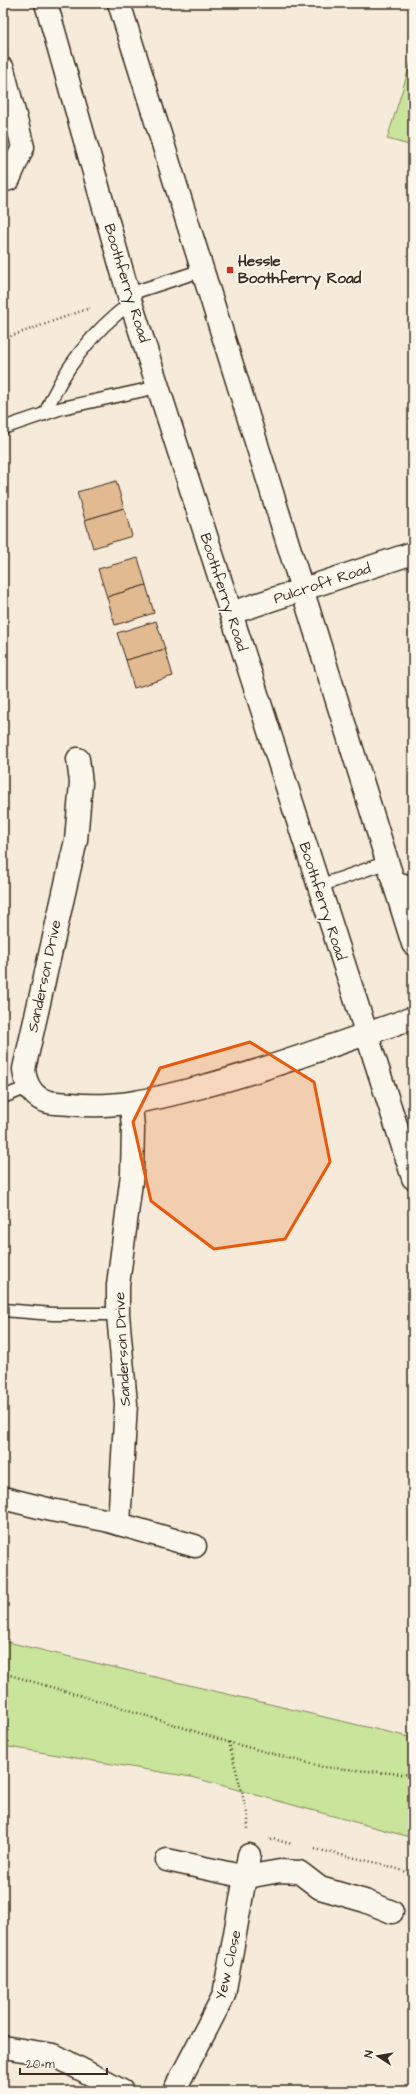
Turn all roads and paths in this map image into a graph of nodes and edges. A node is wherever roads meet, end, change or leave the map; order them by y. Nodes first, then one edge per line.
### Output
1 (46, 3) edge
2 (119, 3) edge
3 (3, 70) edge
4 (3, 181) edge
5 (203, 270) junction
6 (130, 299) junction
7 (3, 338) edge
8 (158, 387) junction
9 (45, 414) junction
10 (3, 428) edge
11 (413, 554) edge
12 (302, 589) junction
13 (231, 613) junction
14 (78, 759) dead end
15 (388, 862) junction
16 (404, 885) edge
17 (319, 886) junction
18 (413, 944) edge
19 (413, 1018) edge
20 (366, 1034) junction
21 (28, 1087) junction
22 (3, 1097) edge
23 (131, 1104) junction
24 (413, 1178) edge
25 (3, 1310) edge
26 (118, 1314) junction
27 (3, 1498) edge
28 (119, 1524) junction
29 (195, 1546) dead end
30 (3, 1673) edge
31 (228, 1742) junction
32 (413, 1775) edge
33 (248, 1817) dead end
34 (295, 1844) dead end
35 (310, 1848) dead end
36 (249, 1855) joint
37 (167, 1860) dead end
38 (413, 1874) edge
39 (246, 1877) junction
40 (392, 1912) dead end
41 (3, 2047) edge
42 (122, 2091) edge
43 (174, 2091) edge

1 - 6 street, Boothferry Road
2 - 5 street
3 - 4 street
5 - 6 lane
5 - 12 street
6 - 7 path
6 - 8 street, Boothferry Road
6 - 9 lane
8 - 9 lane
8 - 13 street, Boothferry Road
9 - 10 lane
11 - 12 street, Pulcroft Road
12 - 13 street, Pulcroft Road
12 - 15 street
13 - 17 street, Boothferry Road
14 - 21 street, Sanderson Drive
15 - 16 street
15 - 17 lane
16 - 18 street
17 - 20 street, Boothferry Road
19 - 20 street
20 - 23 street
20 - 24 street, Boothferry Road
21 - 22 lane
21 - 23 street
23 - 26 street, Sanderson Drive
25 - 26 lane
26 - 28 street, Sanderson Drive
27 - 28 street
28 - 29 street
30 - 31 path
31 - 32 path
31 - 33 path
34 - 36 path
35 - 38 path
36 - 39 street, Yew Close
37 - 39 street
39 - 40 street
39 - 43 street, Yew Close
41 - 42 street

